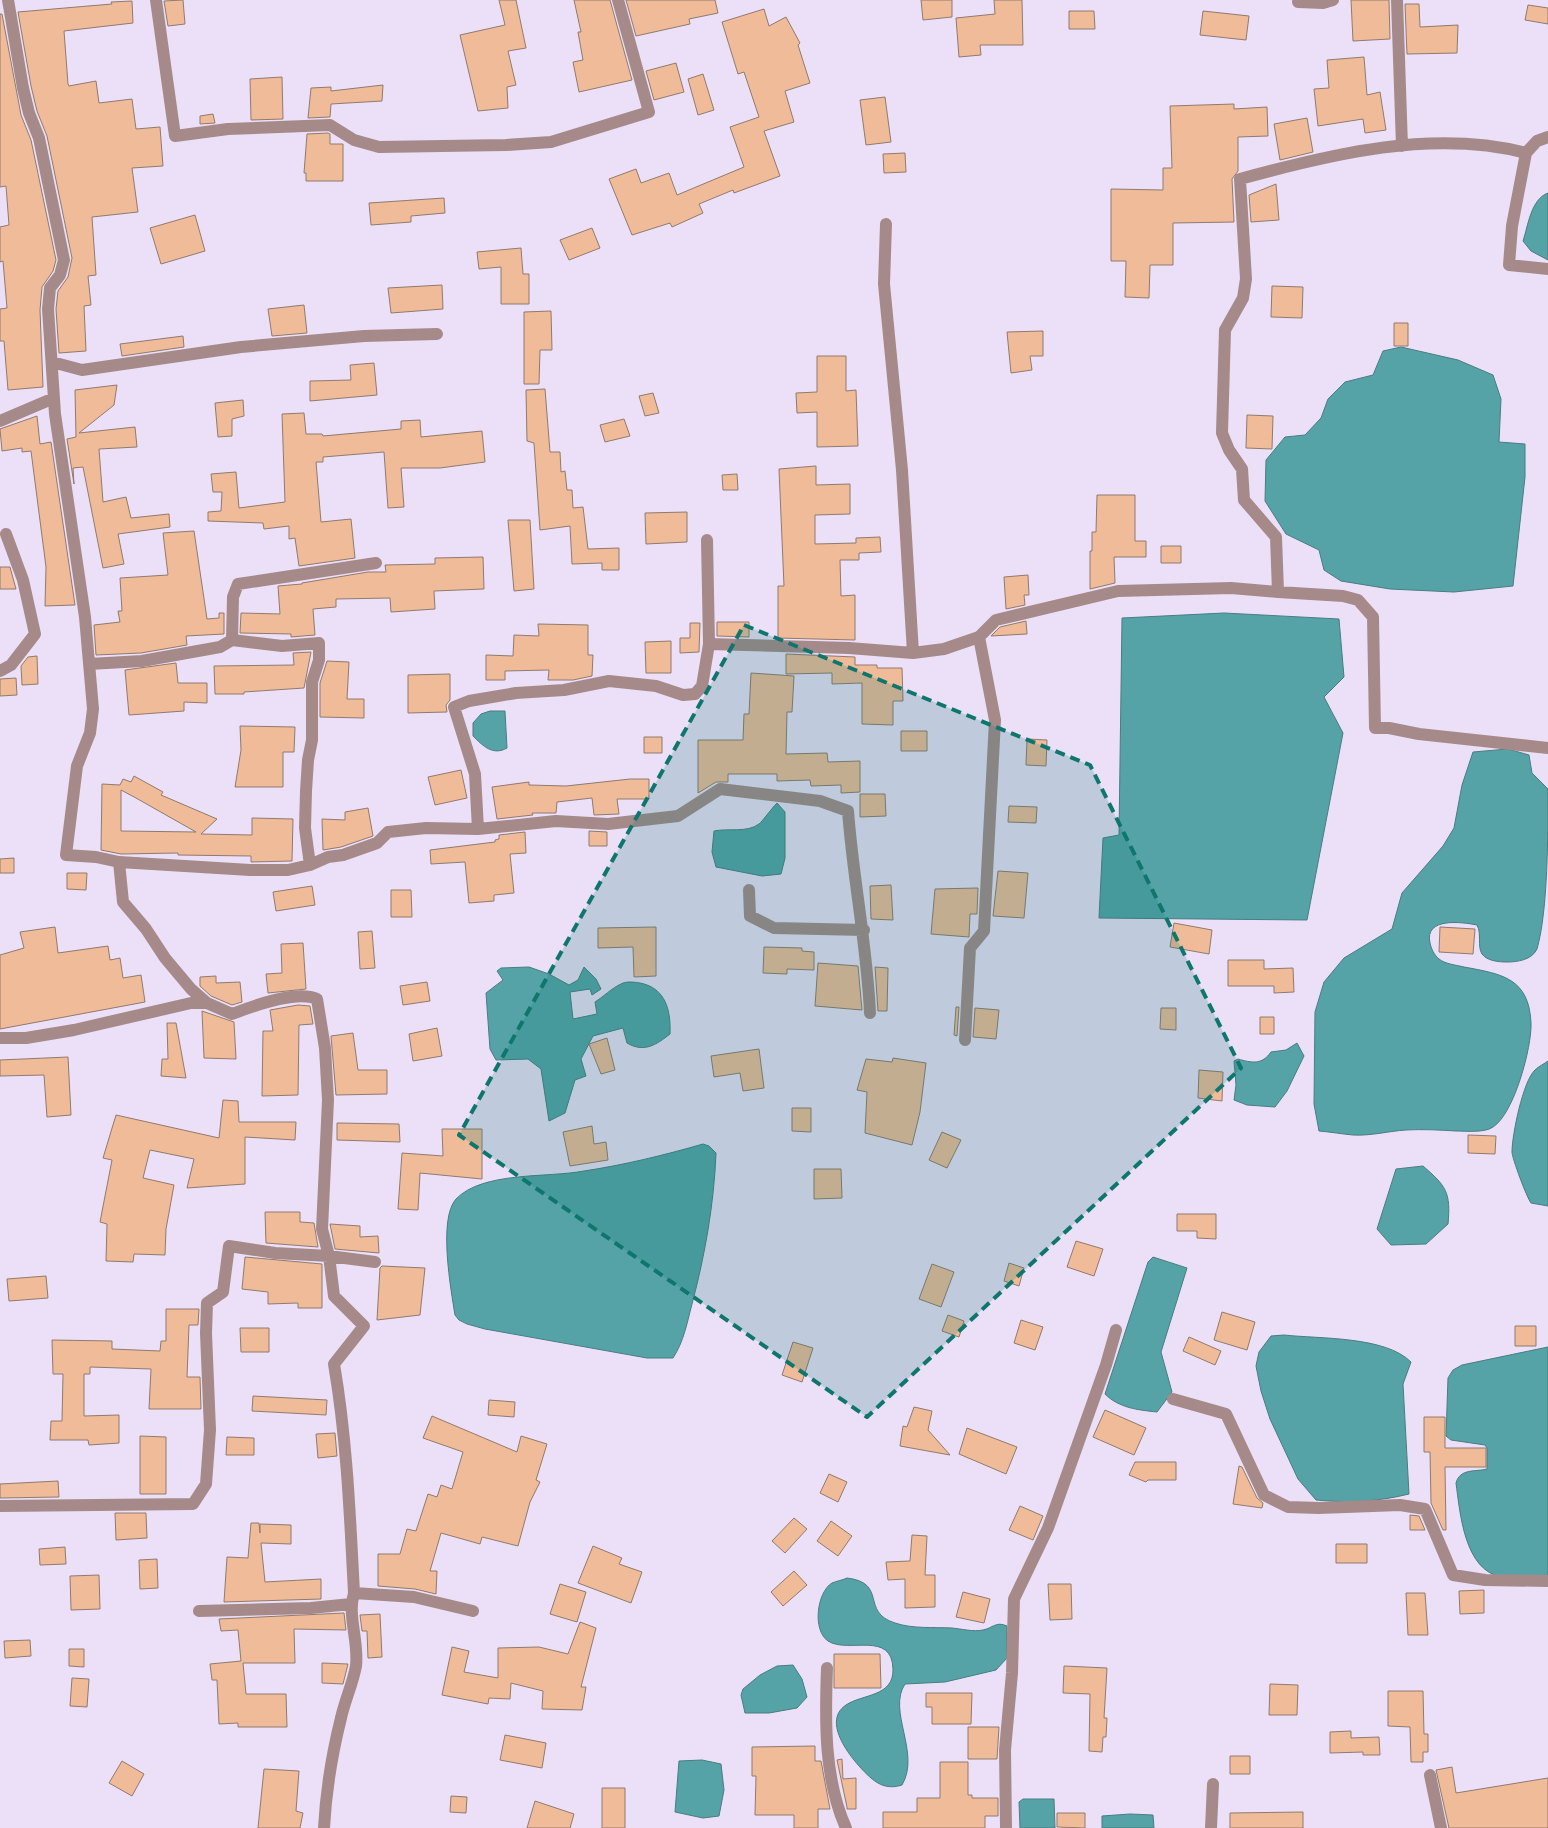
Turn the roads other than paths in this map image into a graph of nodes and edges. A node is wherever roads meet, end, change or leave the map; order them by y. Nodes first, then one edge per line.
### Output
1 (8, 0) edge
2 (156, 0) edge
3 (618, 0) edge
4 (1333, 0) edge
5 (1397, 0) edge
6 (1298, 2) dead end
7 (1548, 137) edge
8 (1402, 146) junction
9 (1526, 152) junction
10 (886, 224) dead end
11 (1548, 269) edge
12 (437, 334) dead end
13 (52, 362) junction
14 (54, 398) junction
15 (0, 421) edge
16 (6, 534) dead end
17 (707, 540) dead end
18 (376, 563) dead end
19 (1278, 592) junction
20 (979, 637) junction
21 (232, 640) junction
22 (709, 644) junction
23 (912, 653) junction
24 (89, 664) junction
25 (0, 671) edge
26 (1548, 748) edge
27 (478, 829) junction
28 (119, 862) junction
29 (310, 866) junction
30 (749, 890) dead end
31 (864, 930) junction
32 (207, 1003) junction
33 (870, 1013) dead end
34 (0, 1038) edge
35 (965, 1040) dead end
36 (330, 1256) junction
37 (374, 1262) dead end
38 (1116, 1330) dead end
39 (1173, 1398) dead end
40 (0, 1506) edge
41 (1548, 1581) edge
42 (352, 1599) junction
43 (199, 1610) dead end
44 (474, 1611) dead end
45 (827, 1668) dead end
46 (1430, 1774) dead end
47 (1213, 1784) dead end
48 (324, 1828) edge
49 (846, 1828) edge
50 (1006, 1828) edge
51 (1211, 1828) edge
52 (1441, 1828) edge

1 - 13 street
2 - 3 street
4 - 6 street
5 - 8 street
7 - 9 street
8 - 9 street
8 - 19 street
9 - 11 street
10 - 23 street
12 - 13 street
13 - 14 street
14 - 15 street
14 - 24 street
16 - 25 street
17 - 22 street
18 - 21 street
19 - 20 street
19 - 26 street
20 - 23 street
20 - 35 street
21 - 24 street
21 - 29 street
22 - 23 street
22 - 27 street
24 - 28 street
27 - 29 street
27 - 31 street
28 - 29 street
28 - 32 street
30 - 31 street
31 - 33 street
32 - 34 street
32 - 36 street
36 - 37 street
36 - 40 street
36 - 42 street
38 - 50 street
39 - 41 street
42 - 43 street
42 - 44 street
42 - 48 street
45 - 49 street
46 - 52 street
47 - 51 street

